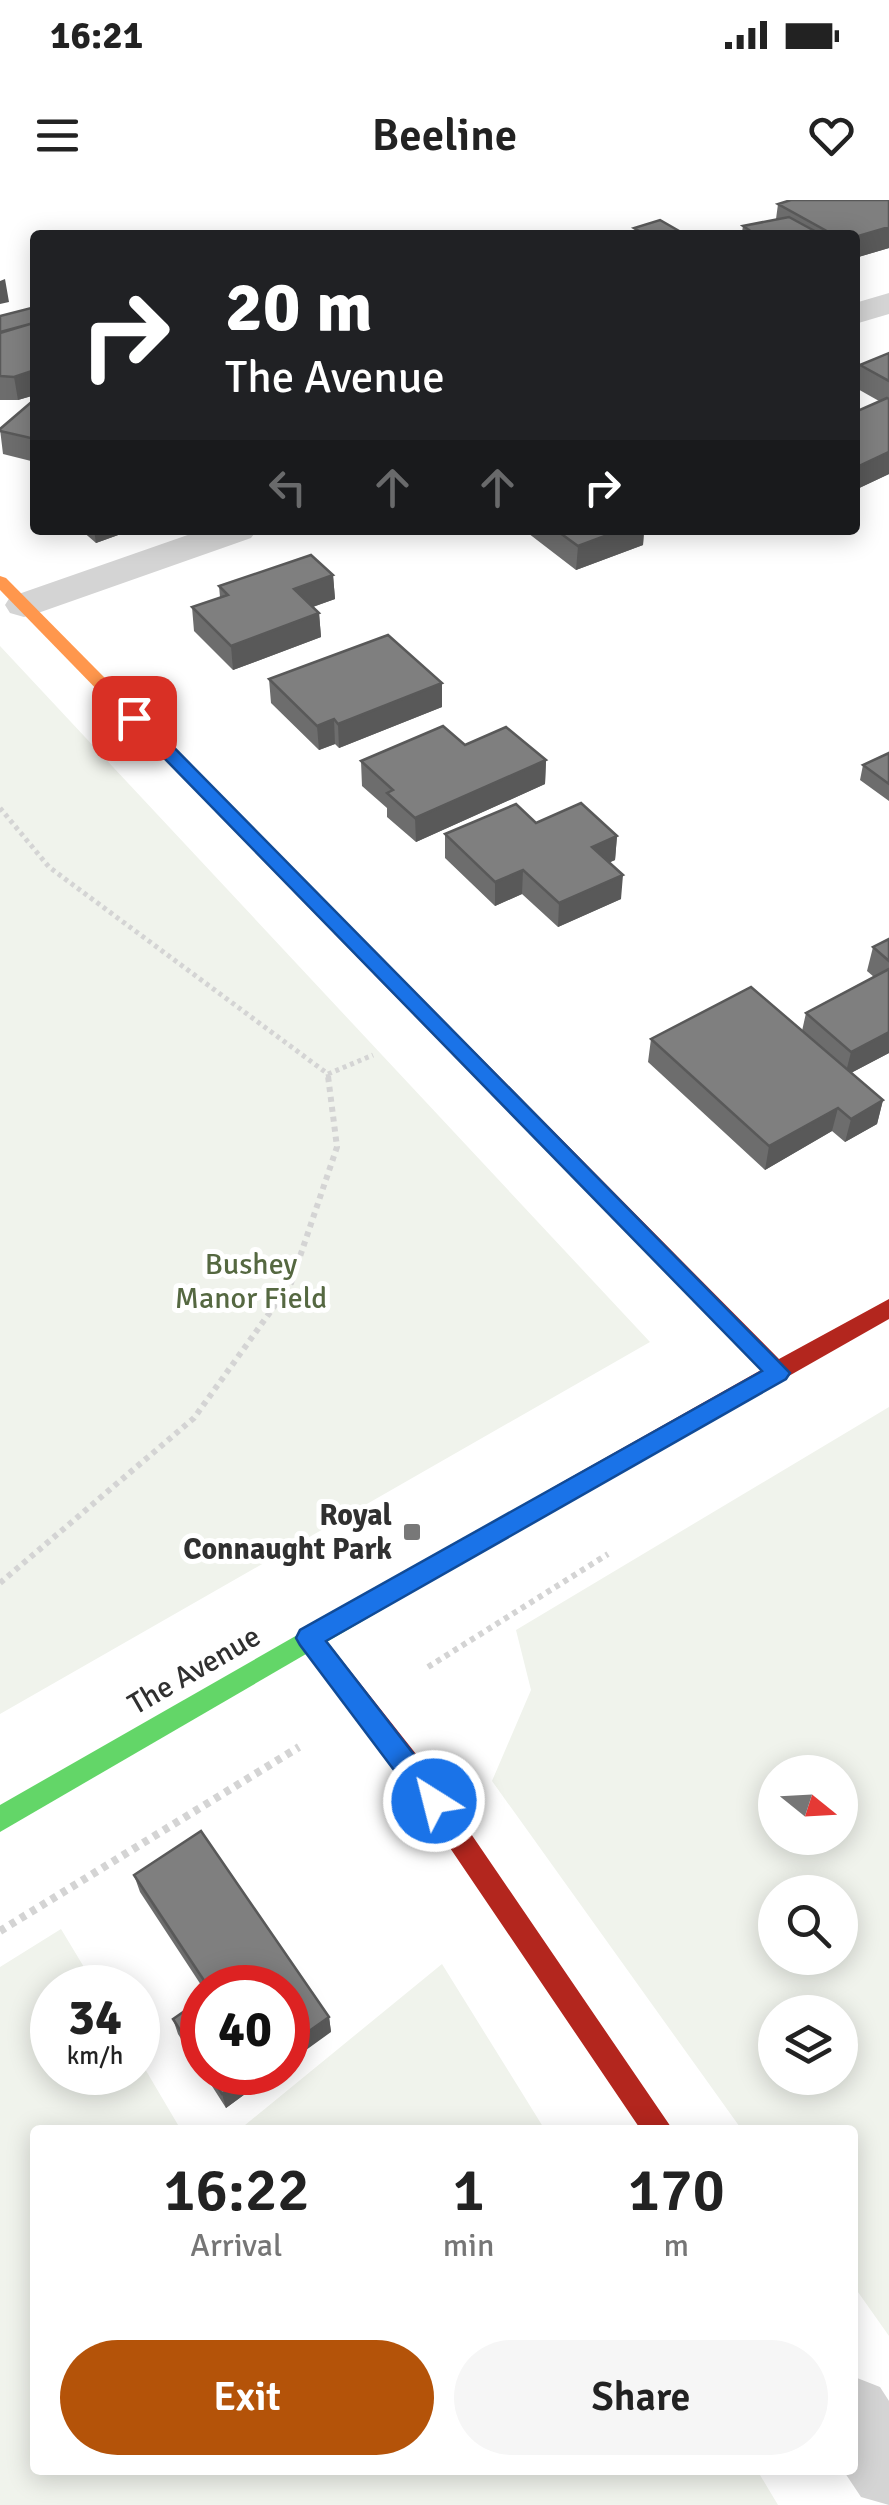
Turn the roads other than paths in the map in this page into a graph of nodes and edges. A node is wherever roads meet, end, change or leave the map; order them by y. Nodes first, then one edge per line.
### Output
1 (889, 302) edge
2 (860, 312) edge
3 (220, 535) edge
4 (12, 593) edge
5 (889, 1308) edge
6 (778, 1373) junction
7 (309, 1638) junction
8 (0, 1820) edge
9 (655, 2125) edge
10 (858, 2424) edge
11 (889, 2469) edge

1 - 2 street
3 - 4 street
4 - 6 street
5 - 6 street, The Avenue
6 - 7 street, The Avenue
7 - 8 street, The Avenue
7 - 9 street
10 - 11 street

